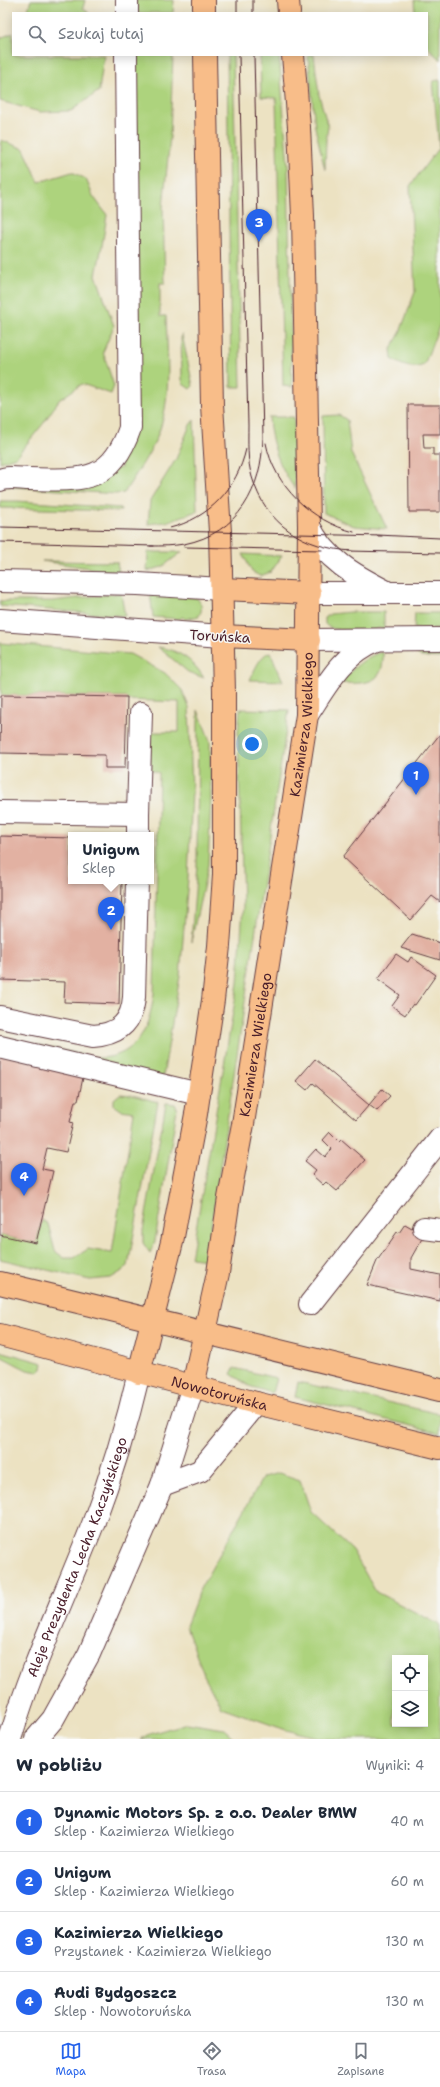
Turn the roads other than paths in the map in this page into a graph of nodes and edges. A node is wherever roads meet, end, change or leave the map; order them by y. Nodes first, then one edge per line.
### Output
1 (127, 0) edge
2 (204, 0) edge
3 (288, 0) edge
4 (127, 12) edge
5 (204, 12) edge
6 (289, 12) edge
7 (126, 56) edge
8 (205, 56) edge
9 (293, 56) edge
10 (0, 480) edge
11 (309, 526) junction
12 (0, 581) edge
13 (222, 588) junction
14 (386, 592) junction
15 (310, 593) junction
16 (440, 593) edge
17 (0, 620) edge
18 (222, 636) junction
19 (440, 639) edge
20 (309, 640) junction
21 (378, 640) junction
22 (140, 713) dead end
23 (307, 715) junction
24 (0, 812) edge
25 (138, 814) junction
26 (138, 832) edge
27 (137, 884) edge
28 (0, 1017) edge
29 (0, 1047) edge
30 (199, 1094) junction
31 (440, 1139) edge
32 (0, 1283) edge
33 (310, 1304) dead end
34 (153, 1320) junction
35 (206, 1332) junction
36 (0, 1335) edge
37 (140, 1373) junction
38 (193, 1386) junction
39 (440, 1390) edge
40 (256, 1403) junction
41 (440, 1448) edge
42 (162, 1485) junction
43 (10, 1739) edge
44 (36, 1739) edge

1 - 4 street
2 - 5 main road
3 - 6 main road
7 - 10 street
8 - 13 main road
9 - 11 main road, Kazimierza Wielkiego
11 - 14 street
11 - 15 main road, Kazimierza Wielkiego
12 - 13 street
13 - 15 main road
13 - 18 main road
14 - 15 street
14 - 16 street
15 - 20 main road, Kazimierza Wielkiego
17 - 18 street, Toruńska
18 - 20 main road, Toruńska
18 - 30 main road
19 - 21 street, Toruńska
20 - 21 street, Toruńska
20 - 23 main road, Kazimierza Wielkiego
21 - 23 street
22 - 25 street
23 - 35 main road, Kazimierza Wielkiego
24 - 25 street
25 - 26 street
27 - 28 street
29 - 30 street
30 - 34 main road
31 - 33 street
32 - 34 main road
34 - 35 main road
34 - 37 main road
35 - 38 main road, Kazimierza Wielkiego
35 - 39 main road
36 - 37 main road, Nowotoruńska
37 - 38 main road, Nowotoruńska
37 - 43 street, Aleje Prezydenta Lecha Kaczyńskiego
38 - 40 main road, Nowotoruńska
38 - 42 street
40 - 41 main road, Nowotoruńska
40 - 42 street
42 - 44 street

